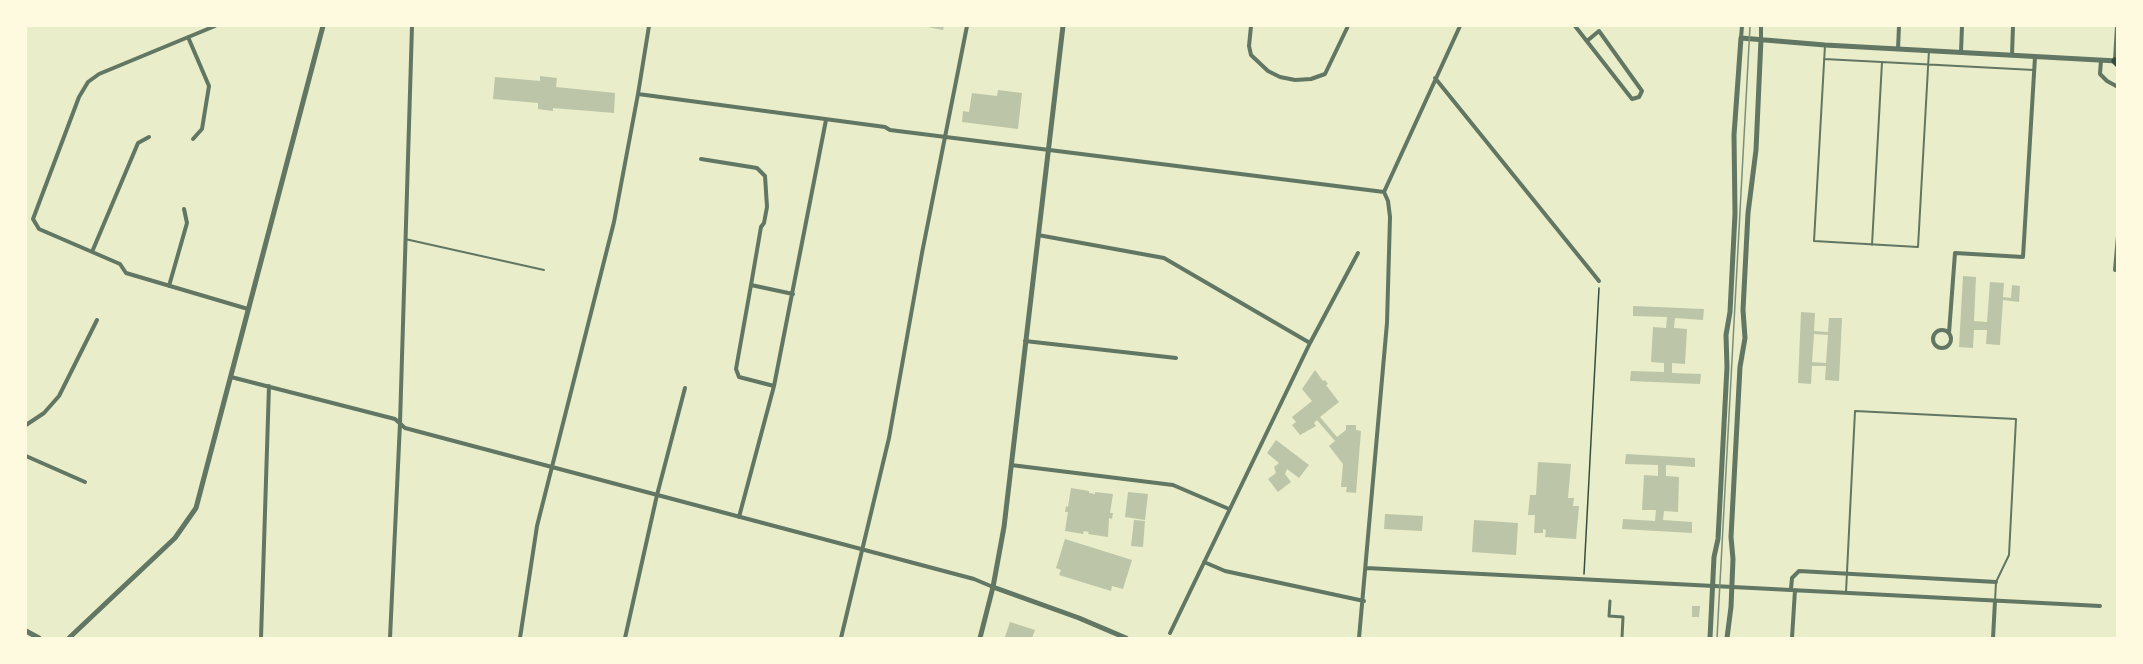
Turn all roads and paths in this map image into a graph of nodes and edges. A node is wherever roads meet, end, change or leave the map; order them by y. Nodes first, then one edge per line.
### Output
1 (215, 26) edge
2 (323, 26) edge
3 (412, 26) edge
4 (649, 26) edge
5 (967, 26) edge
6 (1063, 26) edge
7 (1251, 26) edge
8 (1348, 26) edge
9 (1460, 26) edge
10 (1575, 26) edge
11 (1742, 26) edge
12 (1761, 26) edge
13 (1899, 26) edge
14 (1962, 26) edge
15 (2013, 26) edge
16 (2117, 26) edge
17 (188, 37) junction
18 (1741, 38) junction
19 (1761, 39) junction
20 (1587, 41) junction
21 (1825, 45) junction
22 (1898, 49) junction
23 (1929, 50) junction
24 (1961, 52) junction
25 (2012, 55) junction
26 (2035, 56) junction
27 (1824, 59) junction
28 (2101, 60) junction
29 (1882, 61) junction
30 (2117, 62) edge
31 (1929, 64) junction
32 (2035, 70) junction
33 (1435, 78) junction
34 (2118, 87) edge
35 (638, 94) junction
36 (826, 120) junction
37 (946, 136) junction
38 (149, 137) dead end
39 (193, 139) dead end
40 (1049, 149) junction
41 (701, 159) dead end
42 (1384, 192) junction
43 (184, 209) dead end
44 (1038, 235) junction
45 (2118, 236) edge
46 (405, 239) junction
47 (1872, 244) junction
48 (92, 252) junction
49 (1358, 253) dead end
50 (543, 270) dead end
51 (2115, 270) dead end
52 (1599, 281) joint
53 (751, 285) junction
54 (169, 286) junction
55 (793, 294) junction
56 (249, 309) junction
57 (97, 320) dead end
58 (1950, 333) junction
59 (1025, 341) junction
60 (1310, 343) junction
61 (1176, 357) dead end
62 (231, 376) junction
63 (269, 386) junction
64 (774, 386) junction
65 (685, 388) dead end
66 (400, 423) junction
67 (26, 425) edge
68 (26, 456) edge
69 (1011, 465) junction
70 (551, 467) junction
71 (85, 482) dead end
72 (657, 495) junction
73 (1229, 509) junction
74 (740, 517) junction
75 (862, 550) junction
76 (1204, 562) junction
77 (1366, 568) junction
78 (1847, 573) junction
79 (1584, 579) junction
80 (1996, 582) junction
81 (1712, 585) junction
82 (1731, 586) junction
83 (993, 587) junction
84 (1793, 589) junction
85 (1846, 592) junction
86 (1364, 601) junction
87 (1611, 601) dead end
88 (1995, 601) junction
89 (2100, 606) dead end
90 (26, 631) edge
91 (1170, 633) dead end
92 (39, 639) edge
93 (69, 639) edge
94 (261, 639) edge
95 (390, 639) edge
96 (520, 639) edge
97 (625, 639) edge
98 (841, 639) edge
99 (980, 639) edge
100 (1126, 639) edge
101 (1359, 639) edge
102 (1622, 639) edge
103 (1710, 639) edge
104 (1727, 639) edge
105 (1792, 639) edge
106 (1993, 639) edge

1 - 17 street
2 - 56 street
3 - 46 street
4 - 35 street
5 - 37 street
6 - 40 street
7 - 8 street
9 - 33 street
10 - 20 street
11 - 18 street
12 - 19 street
13 - 22 street
14 - 24 street
15 - 25 street
16 - 30 street
17 - 39 street
17 - 48 street
18 - 19 street
18 - 81 street
19 - 21 street
19 - 82 street
20 - 20 street
21 - 22 street
21 - 27 lane
22 - 23 street
23 - 24 street
23 - 31 lane
24 - 25 street
25 - 26 street
26 - 28 street
26 - 32 street
27 - 29 lane
27 - 47 lane
28 - 30 street
28 - 34 street
29 - 31 lane
29 - 47 lane
31 - 32 lane
31 - 47 lane
32 - 58 street
33 - 42 street
33 - 52 street
35 - 36 street
35 - 70 street
36 - 37 street
36 - 55 street
37 - 40 street
37 - 75 street
38 - 48 street
40 - 42 street
40 - 44 street
41 - 53 street
42 - 77 street
43 - 54 street
44 - 59 street
44 - 60 street
45 - 51 street
46 - 50 lane
46 - 66 street
48 - 54 street
49 - 60 street
52 - 79 path
53 - 55 street
53 - 64 street
54 - 56 street
55 - 64 street
56 - 62 street
57 - 67 street
58 - 58 street
59 - 61 street
59 - 69 street
60 - 73 street
62 - 63 street
62 - 93 street
63 - 66 street
63 - 94 street
64 - 74 street
65 - 72 street
66 - 70 street
66 - 95 street
68 - 71 street
69 - 73 street
69 - 83 street
70 - 72 street
70 - 96 street
72 - 74 street
72 - 97 street
73 - 76 street
74 - 75 street
75 - 83 street
75 - 98 street
76 - 86 street
76 - 91 street
77 - 79 street
77 - 86 street
78 - 80 street
78 - 80 lane
78 - 84 street
78 - 85 lane
79 - 81 street
80 - 88 lane
81 - 82 street
81 - 103 street
82 - 84 street
82 - 104 street
83 - 99 street
83 - 100 street
84 - 85 street
84 - 105 street
85 - 88 street
86 - 101 street
87 - 102 street
88 - 89 street
88 - 106 street
90 - 92 street

